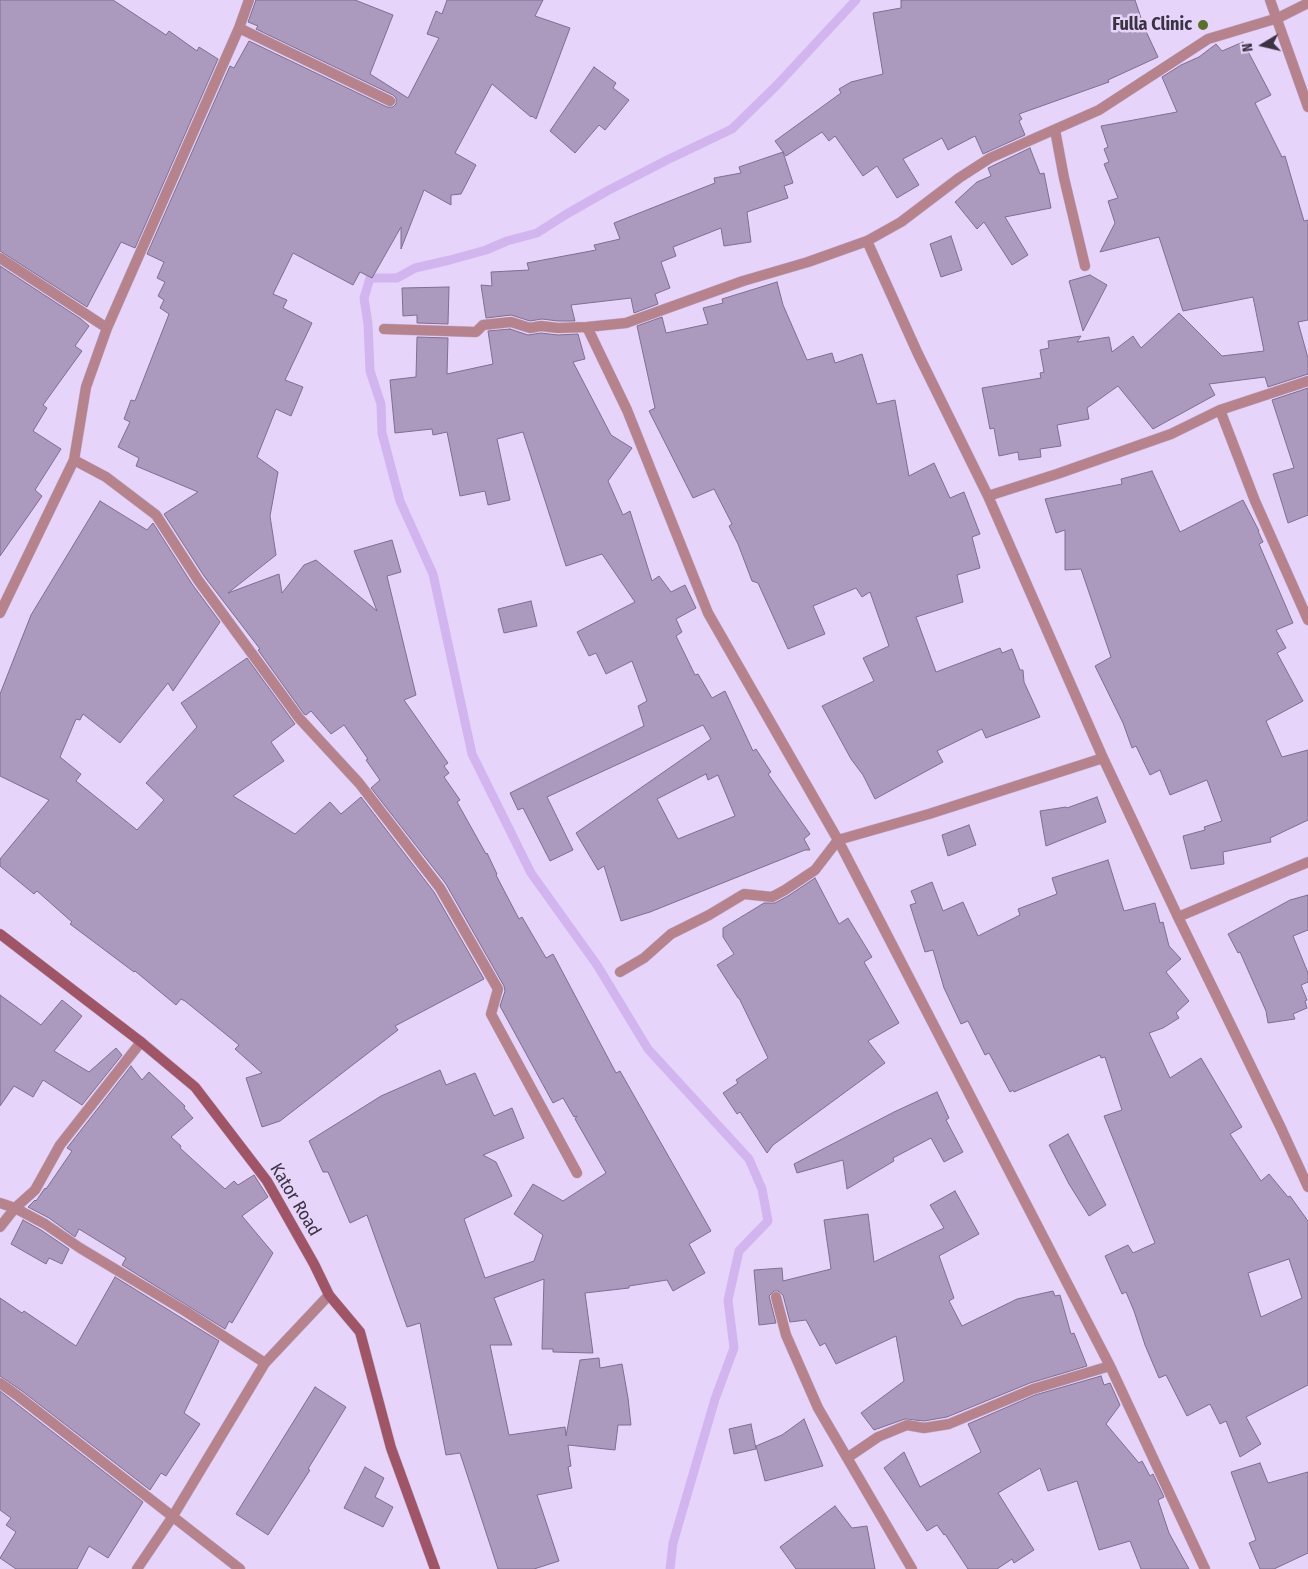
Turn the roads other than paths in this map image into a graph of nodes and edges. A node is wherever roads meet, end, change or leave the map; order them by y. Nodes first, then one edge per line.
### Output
1 (248, 0) edge
2 (1270, 0) edge
3 (1308, 3) edge
4 (1278, 18) junction
5 (239, 28) junction
6 (390, 100) dead end
7 (1308, 106) edge
8 (1055, 130) junction
9 (867, 241) junction
10 (0, 258) edge
11 (1086, 266) dead end
12 (587, 327) junction
13 (107, 328) junction
14 (384, 330) dead end
15 (1308, 381) edge
16 (1220, 410) junction
17 (74, 460) junction
18 (988, 496) junction
19 (0, 613) edge
20 (1308, 620) edge
21 (1103, 758) junction
22 (838, 840) junction
23 (1308, 862) edge
24 (1178, 917) junction
25 (0, 934) edge
26 (620, 972) dead end
27 (141, 1042) junction
28 (577, 1173) dead end
29 (1308, 1188) edge
30 (0, 1203) edge
31 (16, 1208) junction
32 (0, 1228) edge
33 (328, 1295) junction
34 (776, 1297) dead end
35 (265, 1363) junction
36 (1110, 1366) junction
37 (0, 1383) edge
38 (847, 1458) junction
39 (173, 1516) junction
40 (137, 1569) edge
41 (240, 1569) edge
42 (435, 1569) edge
43 (912, 1569) edge
44 (1205, 1569) edge

1 - 5 street
2 - 4 street
3 - 4 street
4 - 7 street
4 - 8 street
5 - 6 street
5 - 13 street
8 - 9 street
8 - 11 street
9 - 12 street
9 - 18 street
10 - 13 street
12 - 14 street
12 - 22 street
13 - 17 street
15 - 16 street
16 - 18 street
16 - 20 street
17 - 19 street
17 - 28 street
18 - 21 street
21 - 22 street
21 - 24 street
22 - 26 street
22 - 36 street
23 - 24 street
24 - 29 street
25 - 27 main road, Kator Road
27 - 31 street
27 - 33 main road, Kator Road
30 - 31 street
31 - 32 street
31 - 35 street
33 - 35 street
33 - 42 main road, Kator Road
34 - 38 street
35 - 39 street
36 - 38 street
36 - 44 street
37 - 39 street
38 - 43 street
39 - 40 street
39 - 41 street

